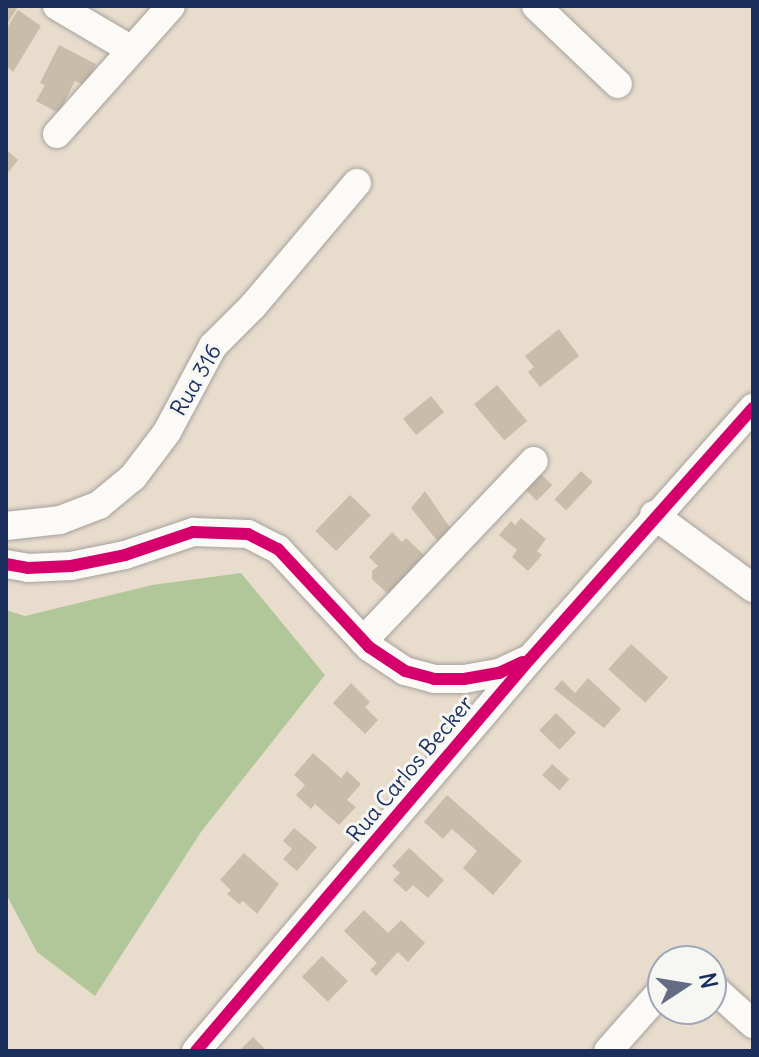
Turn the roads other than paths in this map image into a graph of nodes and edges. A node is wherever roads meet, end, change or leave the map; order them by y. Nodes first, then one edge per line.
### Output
1 (57, 6) edge
2 (171, 6) edge
3 (536, 6) edge
4 (130, 49) junction
5 (618, 84) dead end
6 (57, 134) dead end
7 (357, 183) dead end
8 (753, 408) edge
9 (534, 461) dead end
10 (654, 515) junction
11 (6, 526) edge
12 (6, 564) edge
13 (753, 588) edge
14 (363, 641) junction
15 (530, 659) junction
16 (727, 1000) edge
17 (647, 1007) edge
18 (753, 1024) edge
19 (196, 1051) edge
20 (608, 1051) edge

1 - 4 street
2 - 4 street
3 - 5 street
4 - 6 street
7 - 11 street, Rua 316
8 - 10 street, Rua Carlos Becker
9 - 14 street
10 - 13 street
10 - 15 street, Rua Carlos Becker
12 - 14 street
14 - 15 street
15 - 19 street, Rua Carlos Becker
16 - 18 street
17 - 20 street

